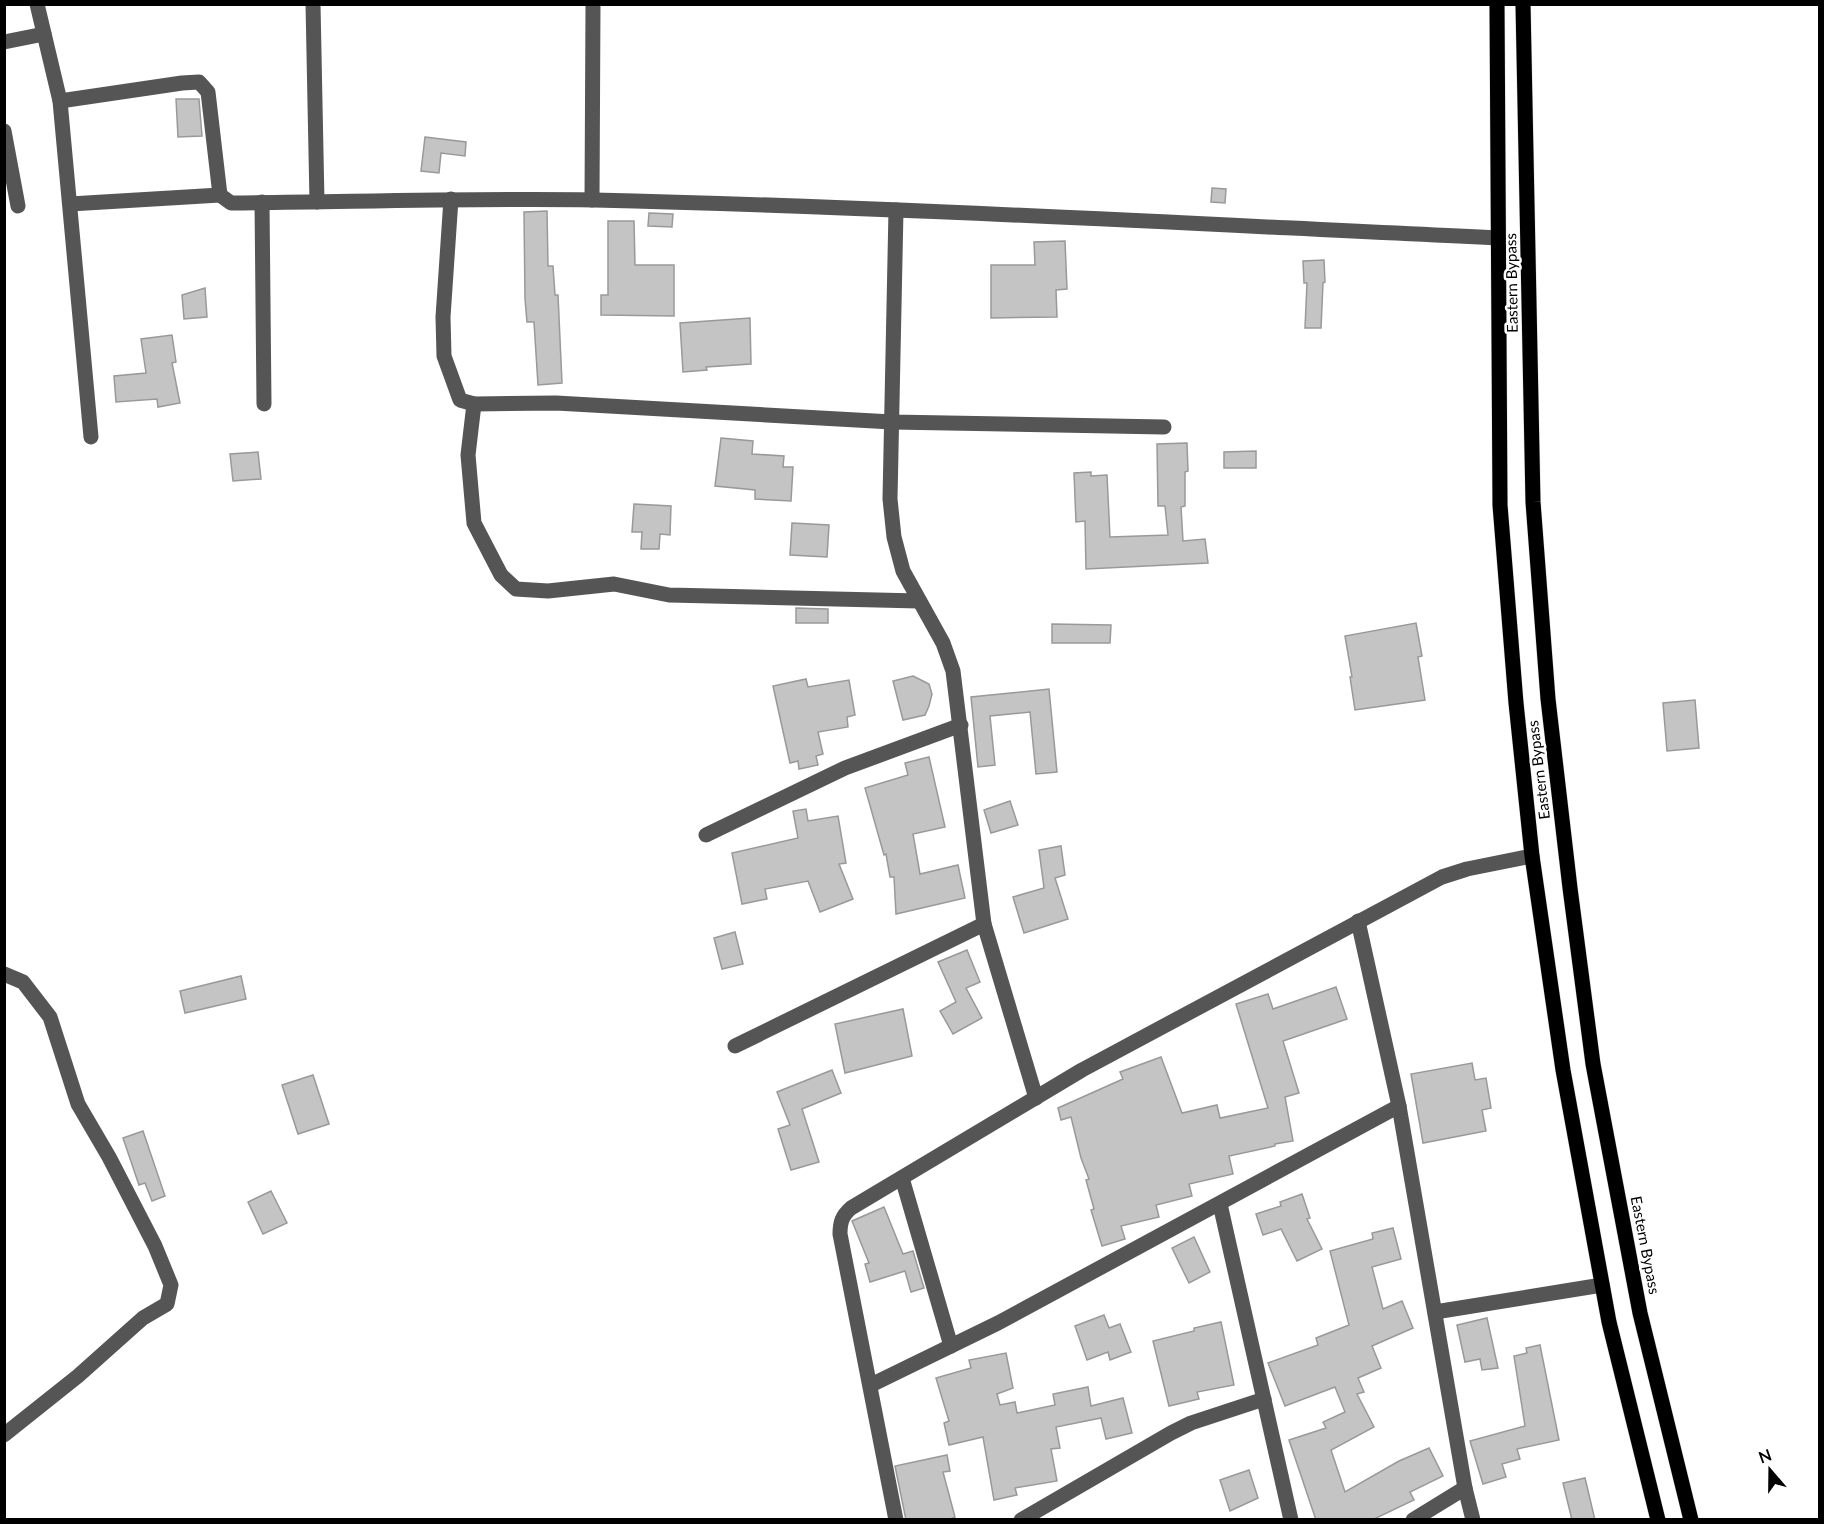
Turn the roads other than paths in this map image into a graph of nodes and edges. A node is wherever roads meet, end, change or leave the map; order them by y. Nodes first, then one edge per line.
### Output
1 (37, 4) edge
2 (314, 4) edge
3 (593, 4) edge
4 (1497, 4) edge
5 (1523, 4) edge
6 (44, 34) junction
7 (4, 42) edge
8 (60, 101) junction
9 (4, 131) edge
10 (220, 195) junction
11 (451, 199) junction
12 (592, 200) junction
13 (262, 202) junction
14 (317, 202) junction
15 (70, 204) junction
16 (18, 206) dead end
17 (896, 210) junction
18 (1498, 238) junction
19 (264, 404) dead end
20 (474, 404) junction
21 (892, 422) junction
22 (1164, 427) dead end
23 (91, 436) dead end
24 (920, 601) junction
25 (961, 725) junction
26 (706, 835) dead end
27 (1532, 856) junction
28 (1358, 921) junction
29 (984, 924) junction
30 (4, 974) edge
31 (735, 1046) dead end
32 (1036, 1098) junction
33 (1399, 1106) junction
34 (902, 1178) junction
35 (1220, 1204) junction
36 (1602, 1285) junction
37 (1435, 1312) junction
38 (951, 1346) junction
39 (871, 1385) junction
40 (1264, 1399) junction
41 (4, 1435) edge
42 (1465, 1488) junction
43 (896, 1520) edge
44 (1021, 1520) edge
45 (1291, 1520) edge
46 (1413, 1520) edge
47 (1473, 1520) edge
48 (1658, 1520) edge
49 (1691, 1520) edge

1 - 6 street
2 - 14 street
3 - 12 street
4 - 18 main road, Eastern Bypass
5 - 49 main road, Eastern Bypass
6 - 7 street
6 - 8 street
8 - 10 street
8 - 15 street
9 - 16 street
10 - 13 street
10 - 15 street
11 - 12 street
11 - 14 street
11 - 20 street
12 - 17 street
13 - 14 street
13 - 19 street
15 - 23 street
17 - 18 street
17 - 21 street
18 - 27 main road, Eastern Bypass
20 - 21 street
20 - 24 street
21 - 22 street
21 - 24 street
24 - 25 street
25 - 26 street
25 - 29 street
27 - 28 street
27 - 36 main road, Eastern Bypass
28 - 32 street
28 - 33 street
29 - 31 street
29 - 32 street
30 - 41 street
32 - 34 street
33 - 35 street
33 - 37 street
34 - 38 street
34 - 39 street
35 - 38 street
35 - 40 street
36 - 37 street
36 - 48 main road, Eastern Bypass
37 - 42 street
38 - 39 street
39 - 43 street
40 - 44 street
40 - 45 street
42 - 46 street
42 - 47 street

